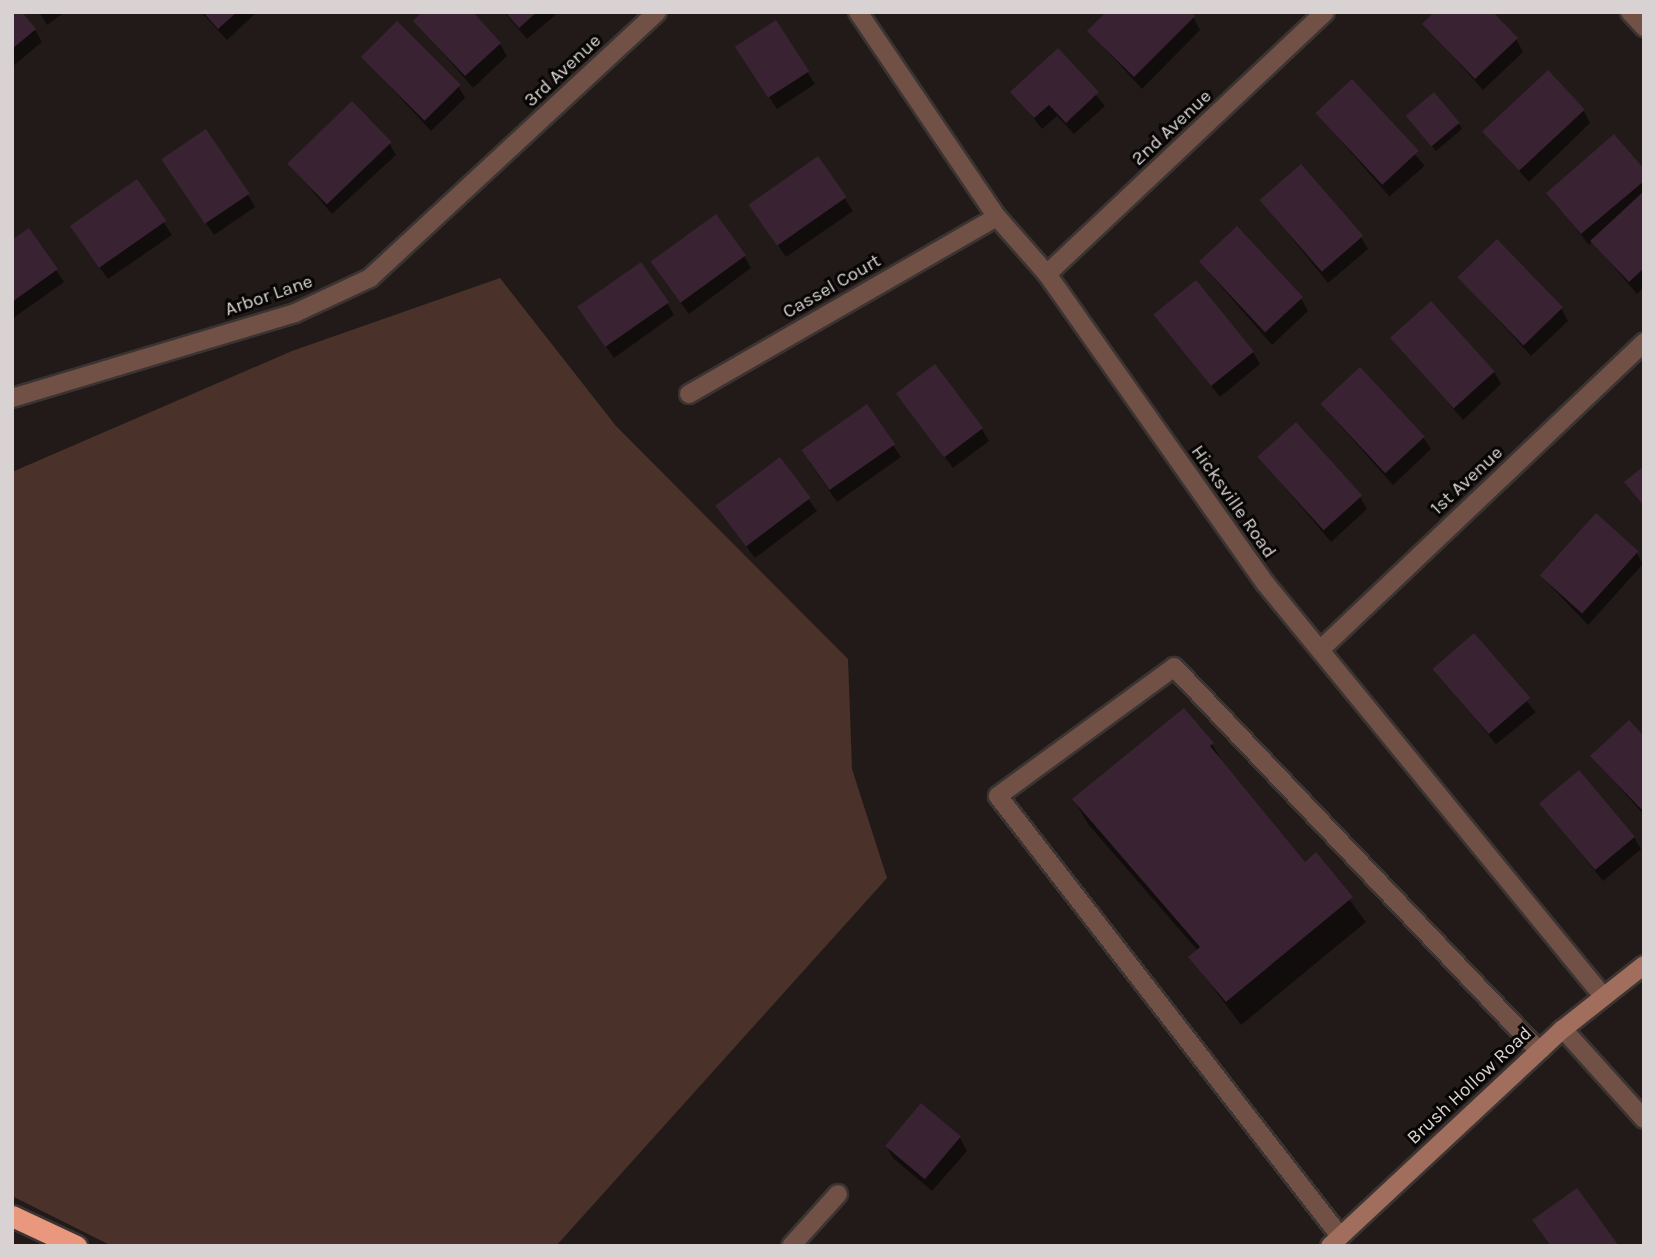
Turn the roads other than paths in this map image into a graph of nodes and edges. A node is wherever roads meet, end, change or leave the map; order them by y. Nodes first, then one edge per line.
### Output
1 (657, 12) edge
2 (858, 12) edge
3 (1325, 12) edge
4 (1630, 12) edge
5 (1644, 27) edge
6 (497, 160) joint
7 (997, 217) junction
8 (1047, 274) junction
9 (1644, 342) edge
10 (689, 394) dead end
11 (12, 398) edge
12 (1320, 650) junction
13 (1644, 965) edge
14 (1602, 995) junction
15 (1563, 1028) junction
16 (1539, 1051) junction
17 (1644, 1119) edge
18 (838, 1194) dead end
19 (12, 1216) edge
20 (1335, 1241) edge
21 (76, 1246) edge
22 (790, 1246) edge

1 - 6 street, 3rd Avenue
2 - 7 street, Hicksville Road
3 - 8 street, 2nd Avenue
4 - 5 street
6 - 11 street, Arbor Lane
7 - 8 street, Hicksville Road
7 - 10 street, Cassel Court
8 - 12 street, Hicksville Road
9 - 12 street, 1st Avenue
12 - 14 street, Hicksville Road
13 - 14 main road, Brush Hollow Road
14 - 15 main road, Brush Hollow Road
15 - 16 main road, Brush Hollow Road
15 - 17 street
16 - 20 main road, Brush Hollow Road
16 - 20 street
18 - 22 street
19 - 21 highway

